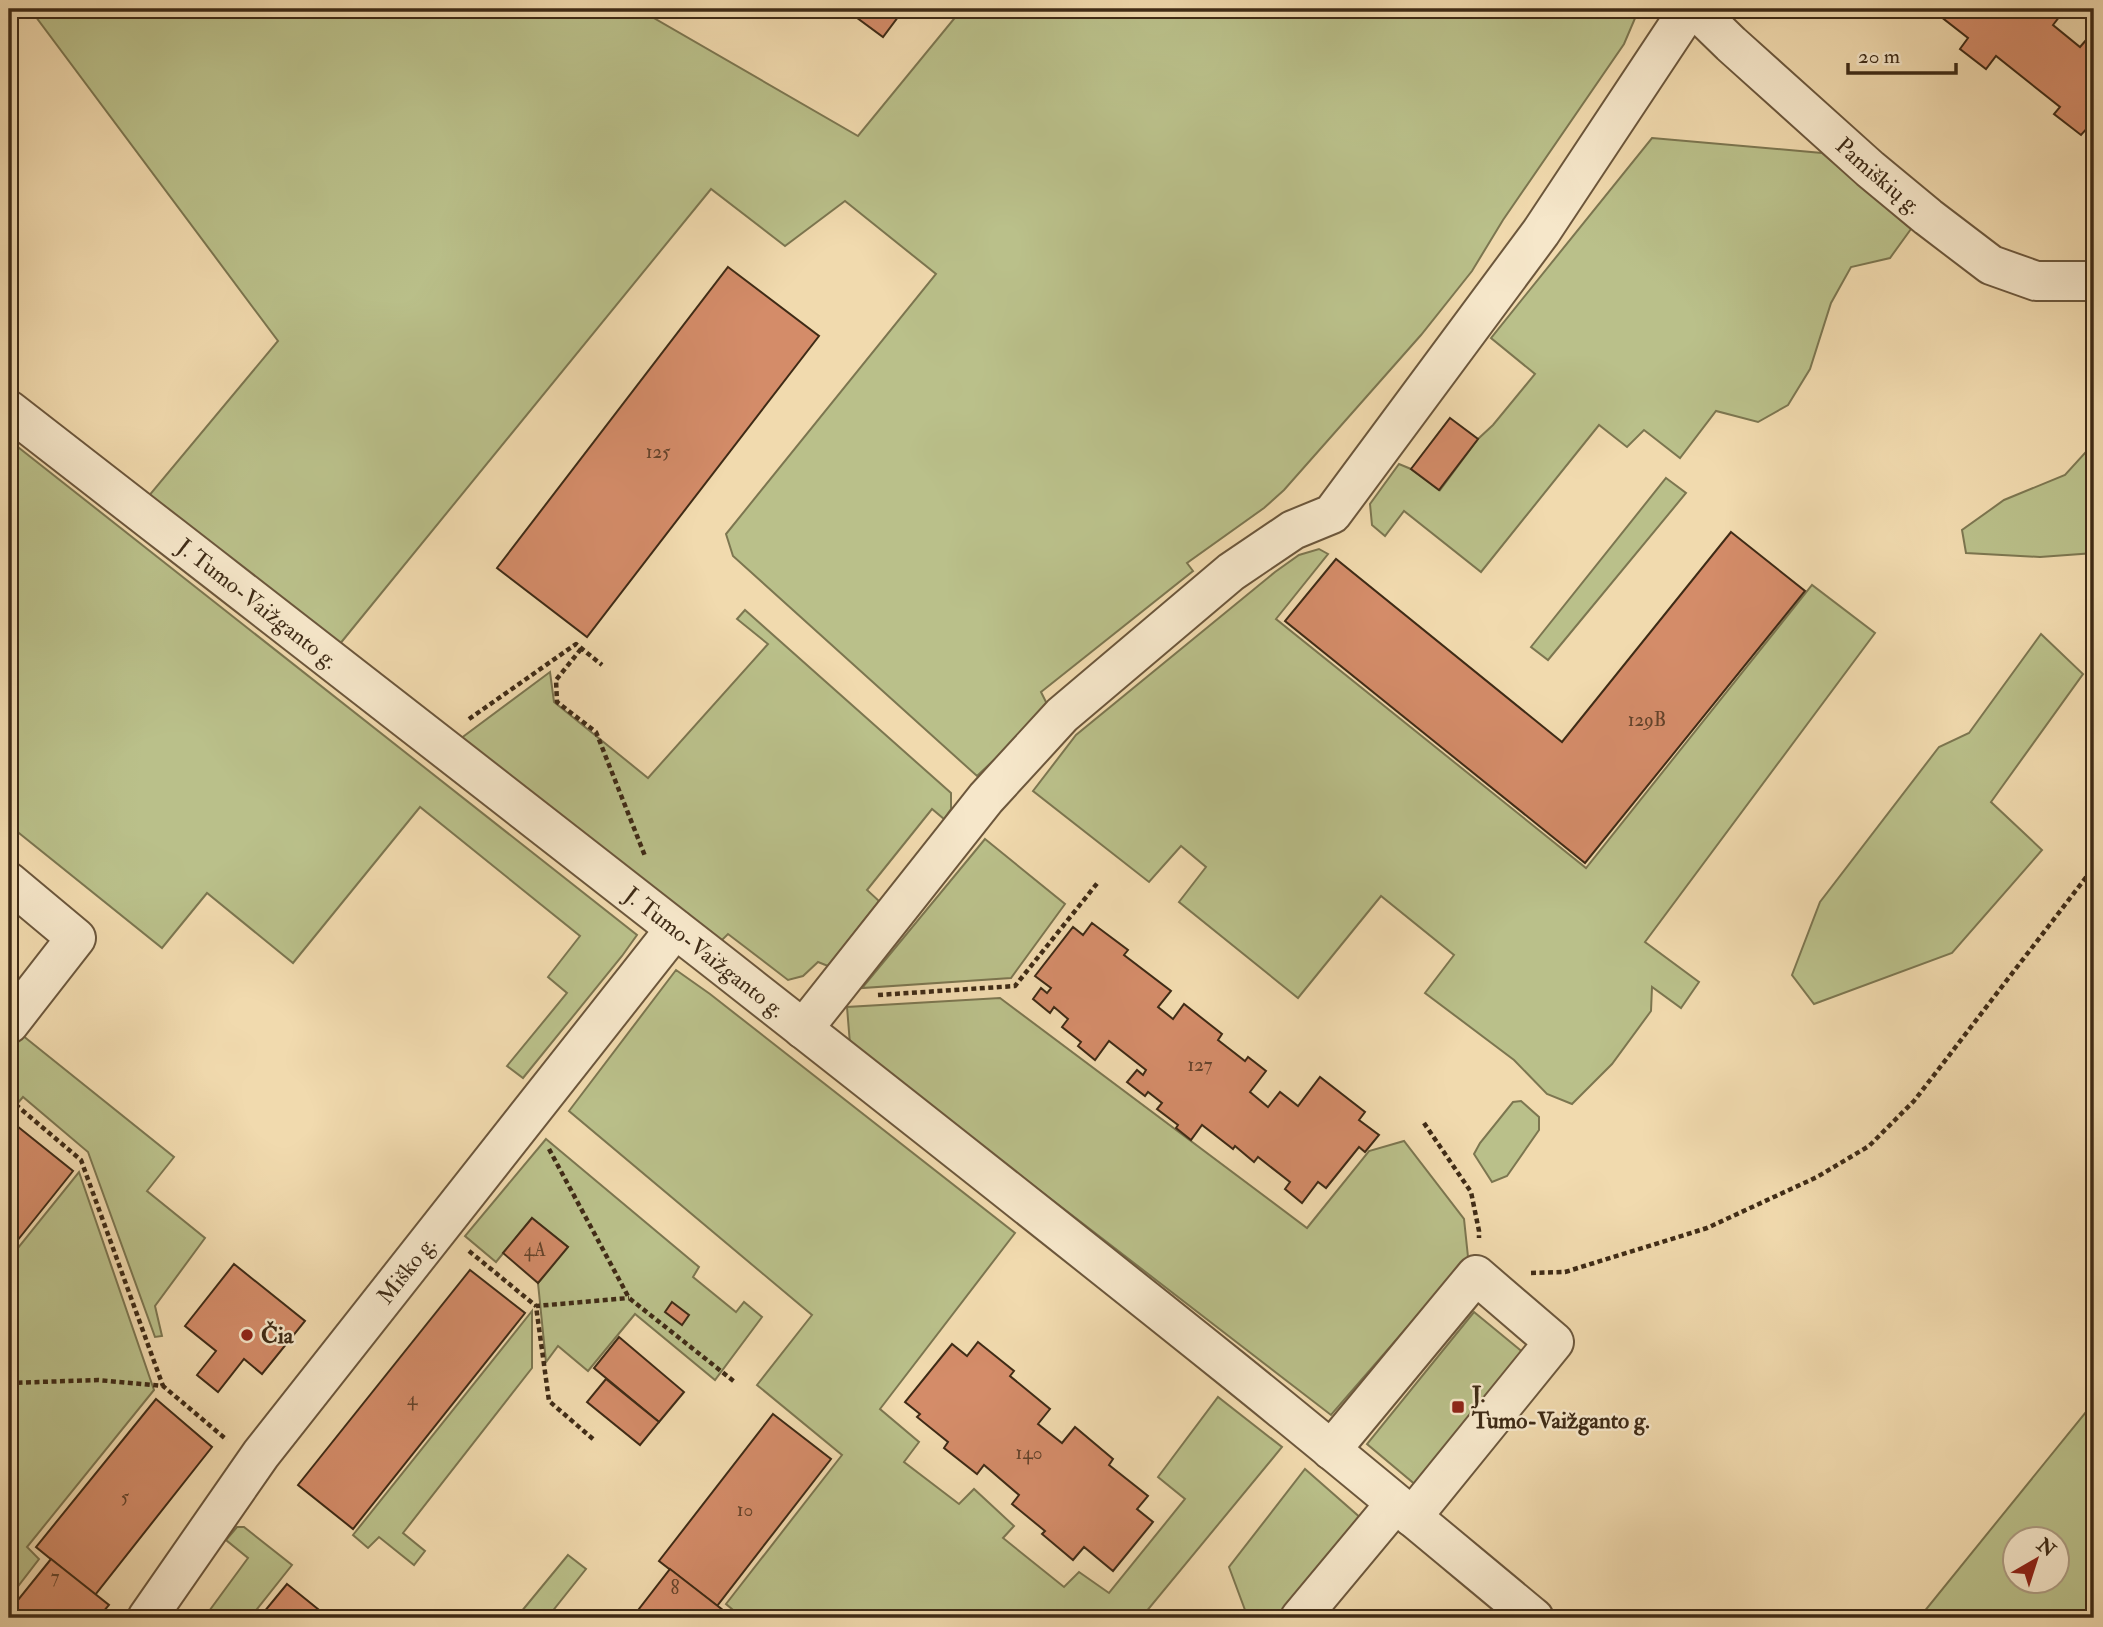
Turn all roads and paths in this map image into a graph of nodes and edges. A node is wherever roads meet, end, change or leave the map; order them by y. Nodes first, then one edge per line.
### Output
1 (1689, 9) edge
2 (1695, 9) edge
3 (2094, 281) edge
4 (9, 410) edge
5 (581, 649) junction
6 (601, 665) dead end
7 (437, 742) junction
8 (2094, 867) edge
9 (1099, 881) dead end
10 (9, 882) edge
11 (629, 892) junction
12 (676, 929) junction
13 (836, 987) junction
14 (9, 1024) edge
15 (803, 1028) junction
16 (9, 1099) edge
17 (536, 1109) junction
18 (1424, 1123) dead end
19 (440, 1228) junction
20 (1476, 1275) junction
21 (629, 1298) junction
22 (537, 1306) junction
23 (9, 1383) edge
24 (736, 1383) dead end
25 (163, 1386) junction
26 (593, 1438) dead end
27 (1331, 1450) junction
28 (240, 1482) junction
29 (1404, 1510) junction
30 (147, 1618) edge
31 (1300, 1618) edge
32 (1534, 1618) edge

1 - 13 street
2 - 3 street, Pamiškių g.
4 - 7 street, J. Tumo-Vaižganto g.
5 - 6 path
5 - 7 path
5 - 11 path
7 - 11 street, J. Tumo-Vaižganto g.
8 - 20 path
9 - 13 path
10 - 14 street
11 - 12 street, J. Tumo-Vaižganto g.
12 - 15 street, J. Tumo-Vaižganto g.
12 - 17 street, Miško g.
13 - 15 street
15 - 27 street, J. Tumo-Vaižganto g.
16 - 25 path
17 - 19 street, Miško g.
17 - 21 path
18 - 20 path
19 - 22 path
19 - 28 street, Miško g.
20 - 27 street
20 - 29 street
21 - 22 path
21 - 24 path
22 - 26 path
23 - 25 path
25 - 28 path
27 - 29 street, J. Tumo-Vaižganto g.
28 - 30 street, Miško g.
29 - 31 street
29 - 32 street, J. Tumo-Vaižganto g.

